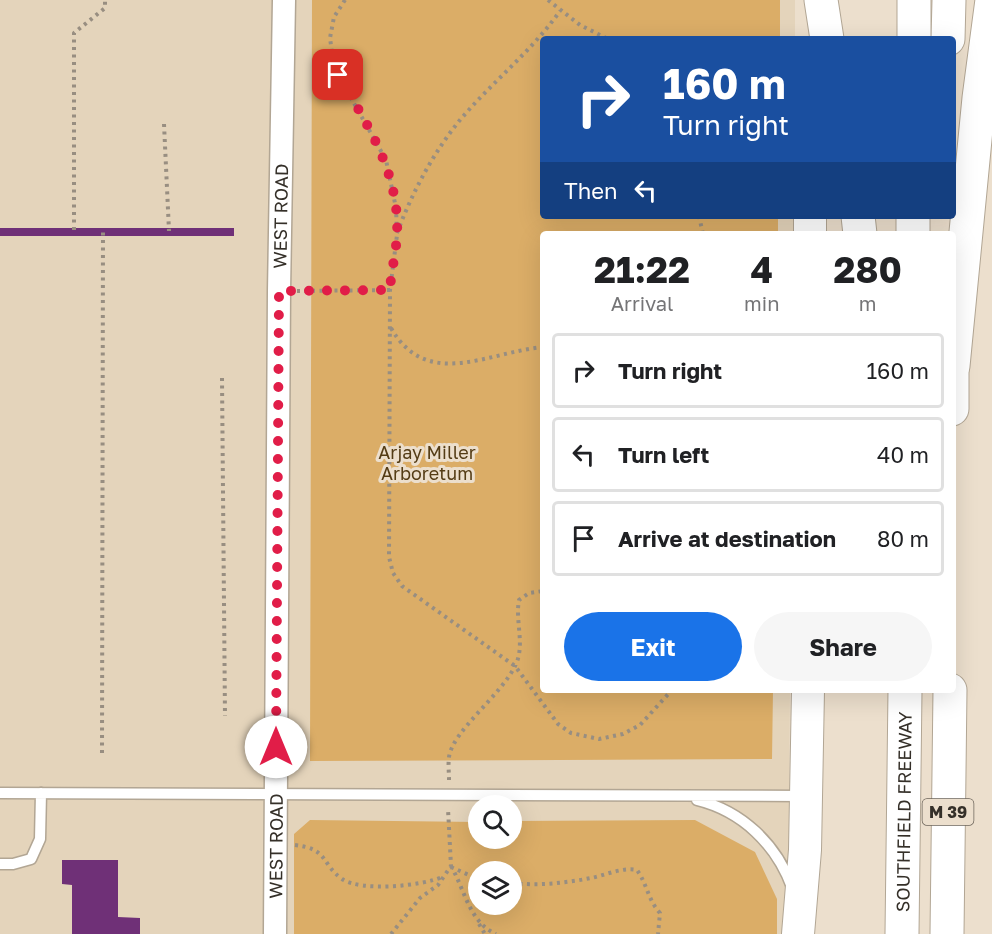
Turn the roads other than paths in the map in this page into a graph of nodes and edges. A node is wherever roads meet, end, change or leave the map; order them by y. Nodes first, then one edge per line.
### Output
1 (284, 0) edge
2 (812, 0) edge
3 (821, 0) edge
4 (914, 0) edge
5 (949, 0) edge
6 (992, 0) edge
7 (812, 36) edge
8 (827, 36) edge
9 (914, 36) edge
10 (948, 36) edge
11 (956, 335) edge
12 (808, 693) edge
13 (900, 693) edge
14 (905, 693) edge
15 (950, 693) edge
16 (903, 753) junction
17 (0, 793) edge
18 (41, 793) junction
19 (276, 795) junction
20 (661, 795) junction
21 (806, 796) junction
22 (0, 864) edge
23 (799, 921) edge
24 (275, 934) edge
25 (902, 934) edge
26 (947, 934) edge

1 - 19 street, WEST ROAD
2 - 7 main road
3 - 8 highway
4 - 9 highway
5 - 10 highway
6 - 11 highway
12 - 21 main road
13 - 16 highway
14 - 16 highway, SOUTHFIELD FREEWAY / M 39
15 - 26 highway, M 39
16 - 25 highway, SOUTHFIELD FREEWAY / M 39
17 - 18 lane
18 - 19 lane
18 - 22 lane
19 - 20 lane
19 - 24 street, WEST ROAD
20 - 21 lane
20 - 23 lane
21 - 23 main road

